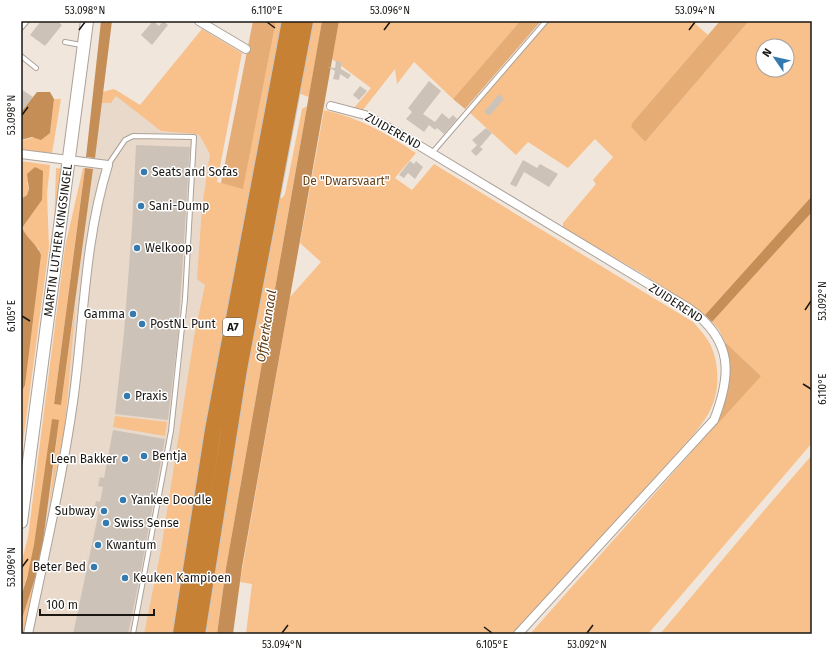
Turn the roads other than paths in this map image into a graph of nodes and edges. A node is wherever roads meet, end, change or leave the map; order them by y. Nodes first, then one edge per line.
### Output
1 (27, 21) edge
2 (87, 21) edge
3 (199, 21) edge
4 (290, 21) edge
5 (305, 21) edge
6 (546, 21) edge
7 (21, 28) edge
8 (65, 42) dead end
9 (84, 46) junction
10 (246, 49) dead end
11 (21, 56) edge
12 (36, 68) dead end
13 (335, 107) dead end
14 (432, 153) junction
15 (21, 154) edge
16 (68, 161) junction
17 (108, 165) junction
18 (21, 522) edge
19 (28, 634) edge
20 (133, 634) edge
21 (181, 634) edge
22 (197, 634) edge
23 (518, 634) edge

1 - 7 lane
2 - 9 street
3 - 10 street
4 - 21 highway, A7
5 - 22 highway, A7
6 - 14 lane, ZUIDEREND
8 - 9 lane
9 - 16 street
11 - 12 lane
13 - 14 street, ZUIDEREND
14 - 23 street, ZUIDEREND
15 - 16 street
16 - 17 street, MARTIN LUTHER KINGSINGEL
16 - 18 street, MARTIN LUTHER KINGSINGEL
17 - 19 street
17 - 20 lane

